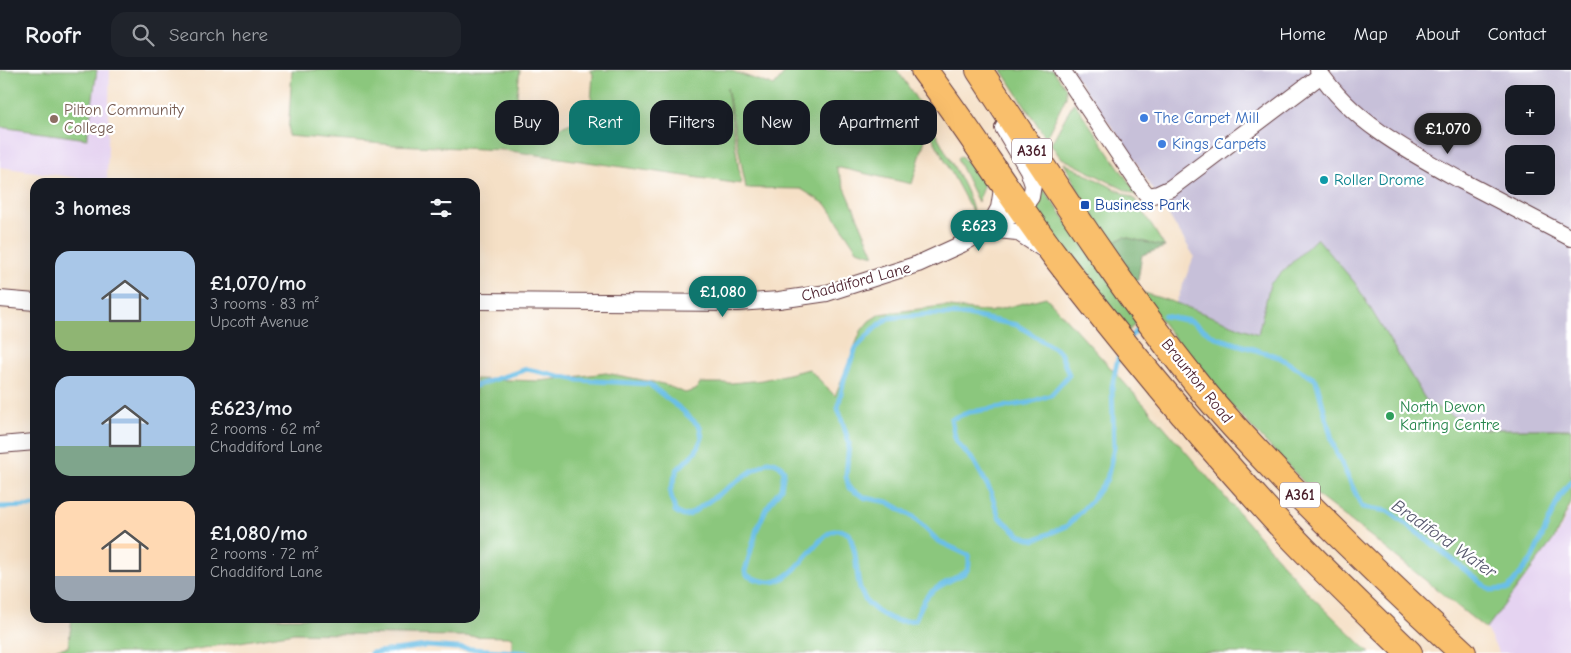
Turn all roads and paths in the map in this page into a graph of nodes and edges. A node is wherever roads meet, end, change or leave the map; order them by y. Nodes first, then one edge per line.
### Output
1 (924, 70) edge
2 (979, 70) edge
3 (1062, 70) edge
4 (1319, 73) edge
5 (942, 83) edge
6 (993, 92) junction
7 (1003, 182) junction
8 (1021, 210) junction
9 (988, 229) junction
10 (1571, 238) edge
11 (1057, 258) junction
12 (0, 298) edge
13 (30, 301) edge
14 (480, 301) edge
15 (30, 442) edge
16 (0, 445) edge
17 (1409, 653) edge
18 (1463, 653) edge

1 - 5 main road, Braunton Road / A361
2 - 6 main road, Braunton Road / A361
3 - 4 street
4 - 10 street
5 - 7 main road, Braunton Road / A361
6 - 8 street
6 - 18 main road, Braunton Road / A361
7 - 8 main road, Braunton Road / A361
7 - 9 street
8 - 9 street, Chaddiford Lane
8 - 11 main road, Braunton Road / A361
9 - 11 street
9 - 14 street, Chaddiford Lane
11 - 17 main road, Braunton Road / A361
12 - 13 street
15 - 16 street

